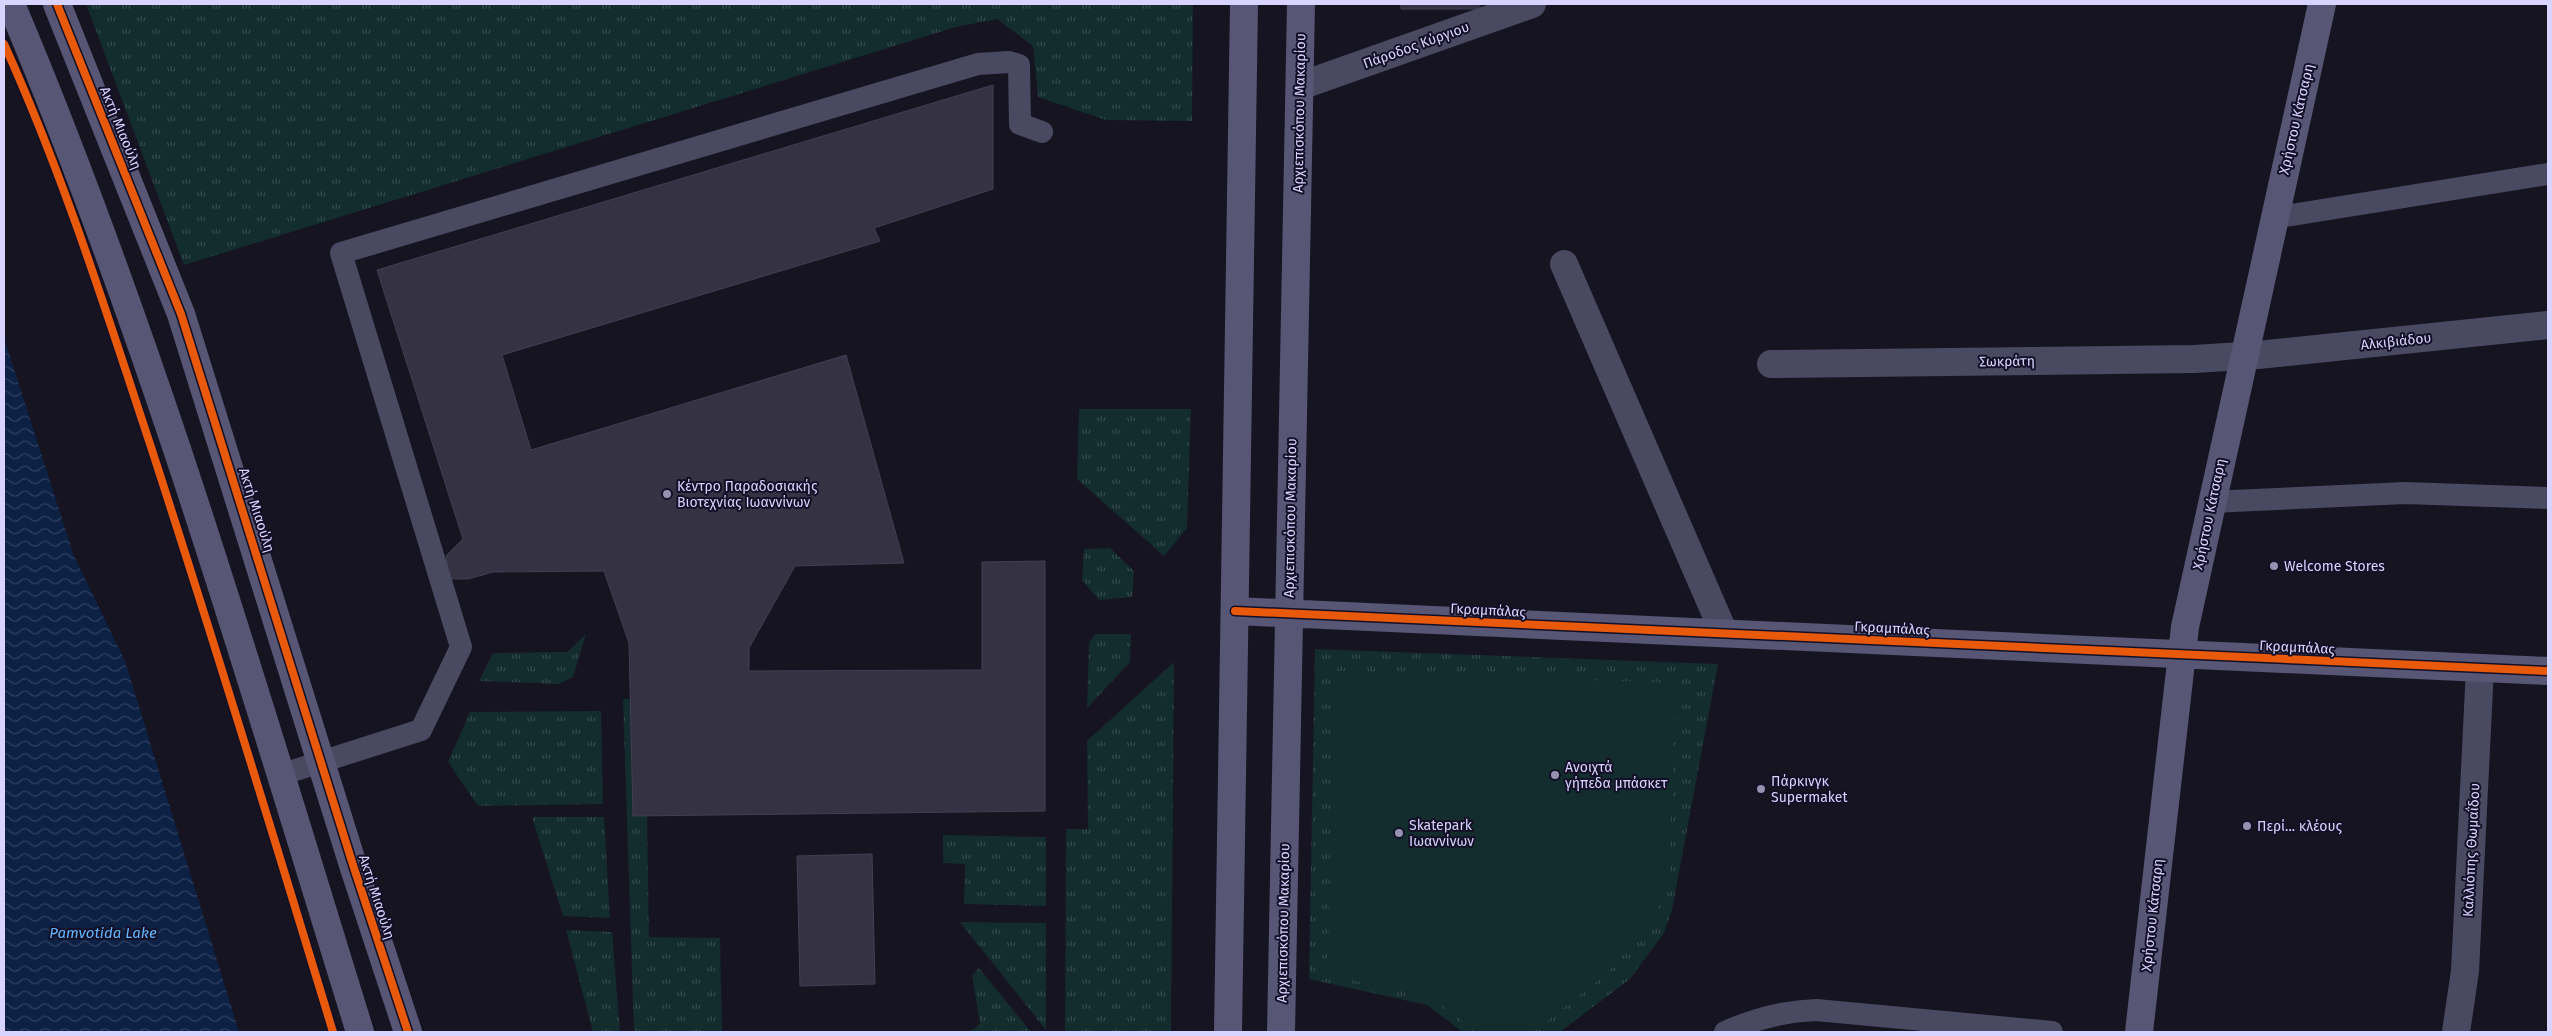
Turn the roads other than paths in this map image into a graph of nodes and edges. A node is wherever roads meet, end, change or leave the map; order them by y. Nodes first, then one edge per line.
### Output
1 (11, 4) edge
2 (58, 4) edge
3 (1244, 4) edge
4 (1301, 4) edge
5 (1532, 4) edge
6 (2322, 4) edge
7 (1300, 86) junction
8 (1042, 132) dead end
9 (2548, 174) edge
10 (2273, 218) junction
11 (1564, 264) dead end
12 (2548, 325) edge
13 (2243, 356) junction
14 (1771, 364) dead end
15 (2548, 498) edge
16 (2212, 502) junction
17 (1235, 611) junction
18 (1288, 613) junction
19 (1724, 633) junction
20 (2181, 654) junction
21 (2480, 668) junction
22 (2548, 671) edge
23 (322, 762) junction
24 (280, 775) junction
25 (360, 1032) edge
26 (408, 1032) edge
27 (1228, 1032) edge
28 (1281, 1032) edge
29 (1725, 1032) edge
30 (2052, 1032) edge
31 (2139, 1032) edge
32 (2456, 1032) edge

1 - 24 street
2 - 23 street, Ακτή Μιαούλη
3 - 17 street
4 - 7 street, Αρχιεπισκόπου Μακαρίου
5 - 7 street, Πάροδος Κύργιου
6 - 10 street, Χρήστου Κάτσαρη
7 - 18 street, Αρχιεπισκόπου Μακαρίου
8 - 23 lane
9 - 10 lane
10 - 13 street, Χρήστου Κάτσαρη
11 - 19 street
12 - 13 street, Αλκιβιάδου
13 - 14 street, Σωκράτη
13 - 16 street, Χρήστου Κάτσαρη
15 - 16 lane
16 - 20 street, Χρήστου Κάτσαρη
17 - 18 street, Γκραμπάλας
17 - 27 street
18 - 19 street, Γκραμπάλας
18 - 28 street, Αρχιεπισκόπου Μακαρίου
19 - 20 street, Γκραμπάλας
20 - 21 street, Γκραμπάλας
20 - 31 street, Χρήστου Κάτσαρη
21 - 22 street, Γκραμπάλας
21 - 32 street, Καλλιόπης Θωμαΐδου
23 - 24 lane
23 - 26 street, Ακτή Μιαούλη
24 - 25 street
29 - 30 lane

